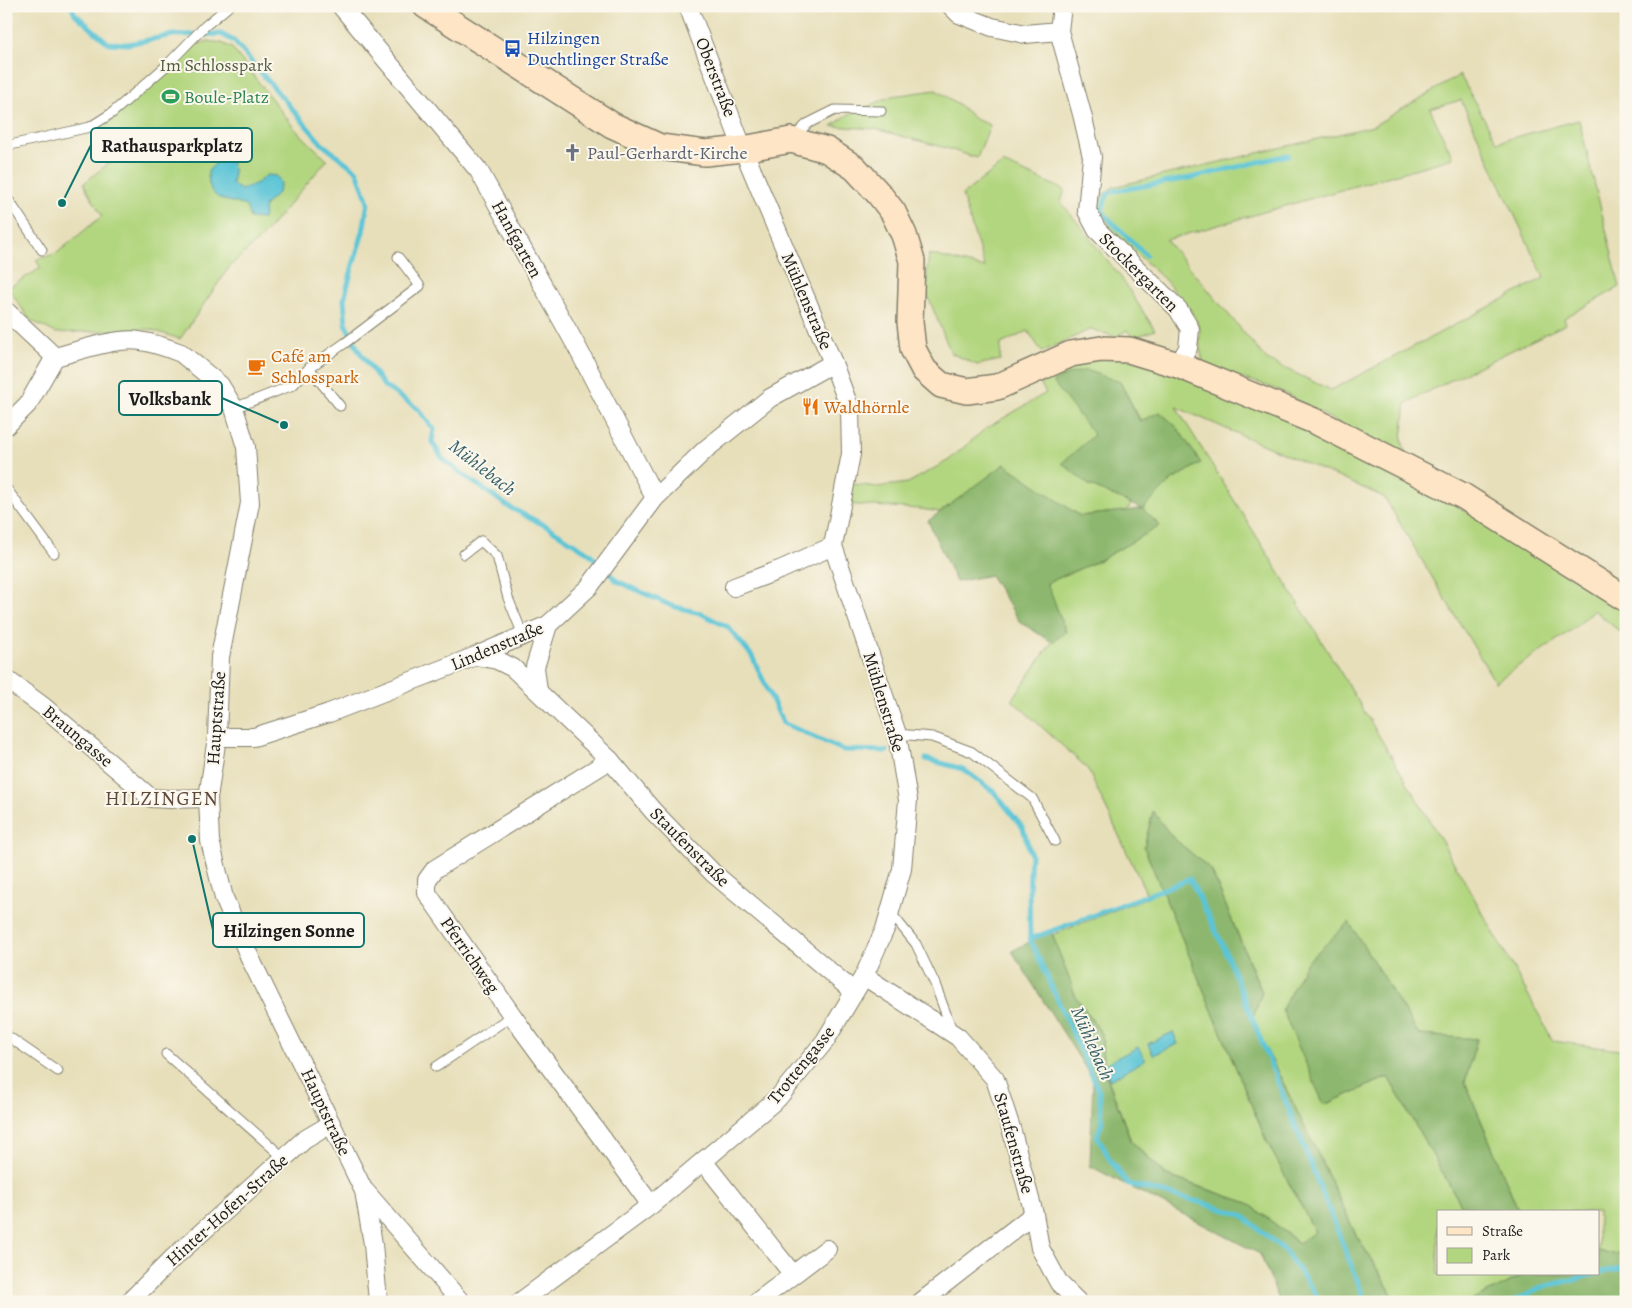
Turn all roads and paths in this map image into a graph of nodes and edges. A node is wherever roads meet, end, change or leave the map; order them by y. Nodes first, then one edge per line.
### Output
1 (229, 6) edge
2 (341, 6) edge
3 (426, 6) edge
4 (688, 6) edge
5 (951, 6) edge
6 (1062, 6) edge
7 (1059, 31) junction
8 (881, 111) dead end
9 (791, 140) junction
10 (6, 146) edge
11 (743, 149) junction
12 (6, 202) edge
13 (42, 250) dead end
14 (398, 257) dead end
15 (6, 311) edge
16 (55, 357) junction
17 (833, 362) junction
18 (1178, 365) junction
19 (309, 368) junction
20 (340, 406) dead end
21 (234, 408) junction
22 (6, 426) edge
23 (6, 488) edge
24 (655, 498) junction
25 (833, 546) junction
26 (54, 553) dead end
27 (464, 554) dead end
28 (734, 587) dead end
29 (1626, 599) edge
30 (548, 625) junction
31 (523, 635) junction
32 (476, 656) junction
33 (6, 679) edge
34 (538, 691) junction
35 (897, 734) junction
36 (217, 737) junction
37 (610, 760) junction
38 (208, 798) junction
39 (1055, 841) dead end
40 (890, 912) junction
41 (864, 976) junction
42 (854, 992) junction
43 (512, 1015) junction
44 (953, 1034) junction
45 (6, 1035) edge
46 (166, 1054) dead end
47 (436, 1067) dead end
48 (58, 1071) dead end
49 (330, 1124) junction
50 (284, 1158) junction
51 (703, 1161) junction
52 (364, 1191) junction
53 (651, 1205) junction
54 (1034, 1214) junction
55 (827, 1250) dead end
56 (791, 1272) dead end
57 (129, 1302) edge
58 (378, 1302) edge
59 (461, 1302) edge
60 (520, 1302) edge
61 (757, 1302) edge
62 (920, 1302) edge
63 (1078, 1302) edge

1 - 10 lane
2 - 24 street, Hanfgarten
3 - 11 main road
4 - 11 street, Oberstraße
5 - 7 street
6 - 7 street, Stockergarten
7 - 18 street, Stockergarten
8 - 9 lane
9 - 11 main road
9 - 18 main road
11 - 17 street, Mühlenstraße
12 - 13 lane
14 - 19 lane
15 - 16 street
16 - 21 street, Hauptstraße
16 - 22 street
17 - 24 street, Lindenstraße
17 - 25 street, Mühlenstraße
18 - 29 main road
19 - 20 lane
19 - 21 lane
21 - 36 street, Hauptstraße
23 - 26 lane
24 - 30 street, Lindenstraße
25 - 28 street
25 - 35 street, Mühlenstraße
27 - 31 lane
30 - 31 street, Lindenstraße
30 - 34 street
31 - 32 street, Lindenstraße
32 - 34 street, Staufenstraße
32 - 36 street, Lindenstraße
33 - 38 street, Braungasse
34 - 37 street, Staufenstraße
35 - 39 lane
35 - 40 street, Mühlenstraße
36 - 38 street, Hauptstraße
37 - 42 street, Staufenstraße
37 - 43 street, Pferrichweg
38 - 49 street, Hauptstraße
40 - 41 street, Mühlenstraße
40 - 44 lane
41 - 42 street, Trottengasse
41 - 44 street, Staufenstraße
42 - 51 street, Trottengasse
43 - 47 lane
43 - 53 street, Pferrichweg
44 - 54 street, Staufenstraße
45 - 48 lane
46 - 50 lane
49 - 50 street, Hinter-Hofen-Straße
49 - 52 street, Hauptstraße
50 - 57 street, Hinter-Hofen-Straße
51 - 53 street, Trottengasse
51 - 56 street
52 - 58 street, Hauptstraße
52 - 59 street
53 - 60 street, Trottengasse
54 - 62 street
54 - 63 street, Staufenstraße
55 - 61 street

